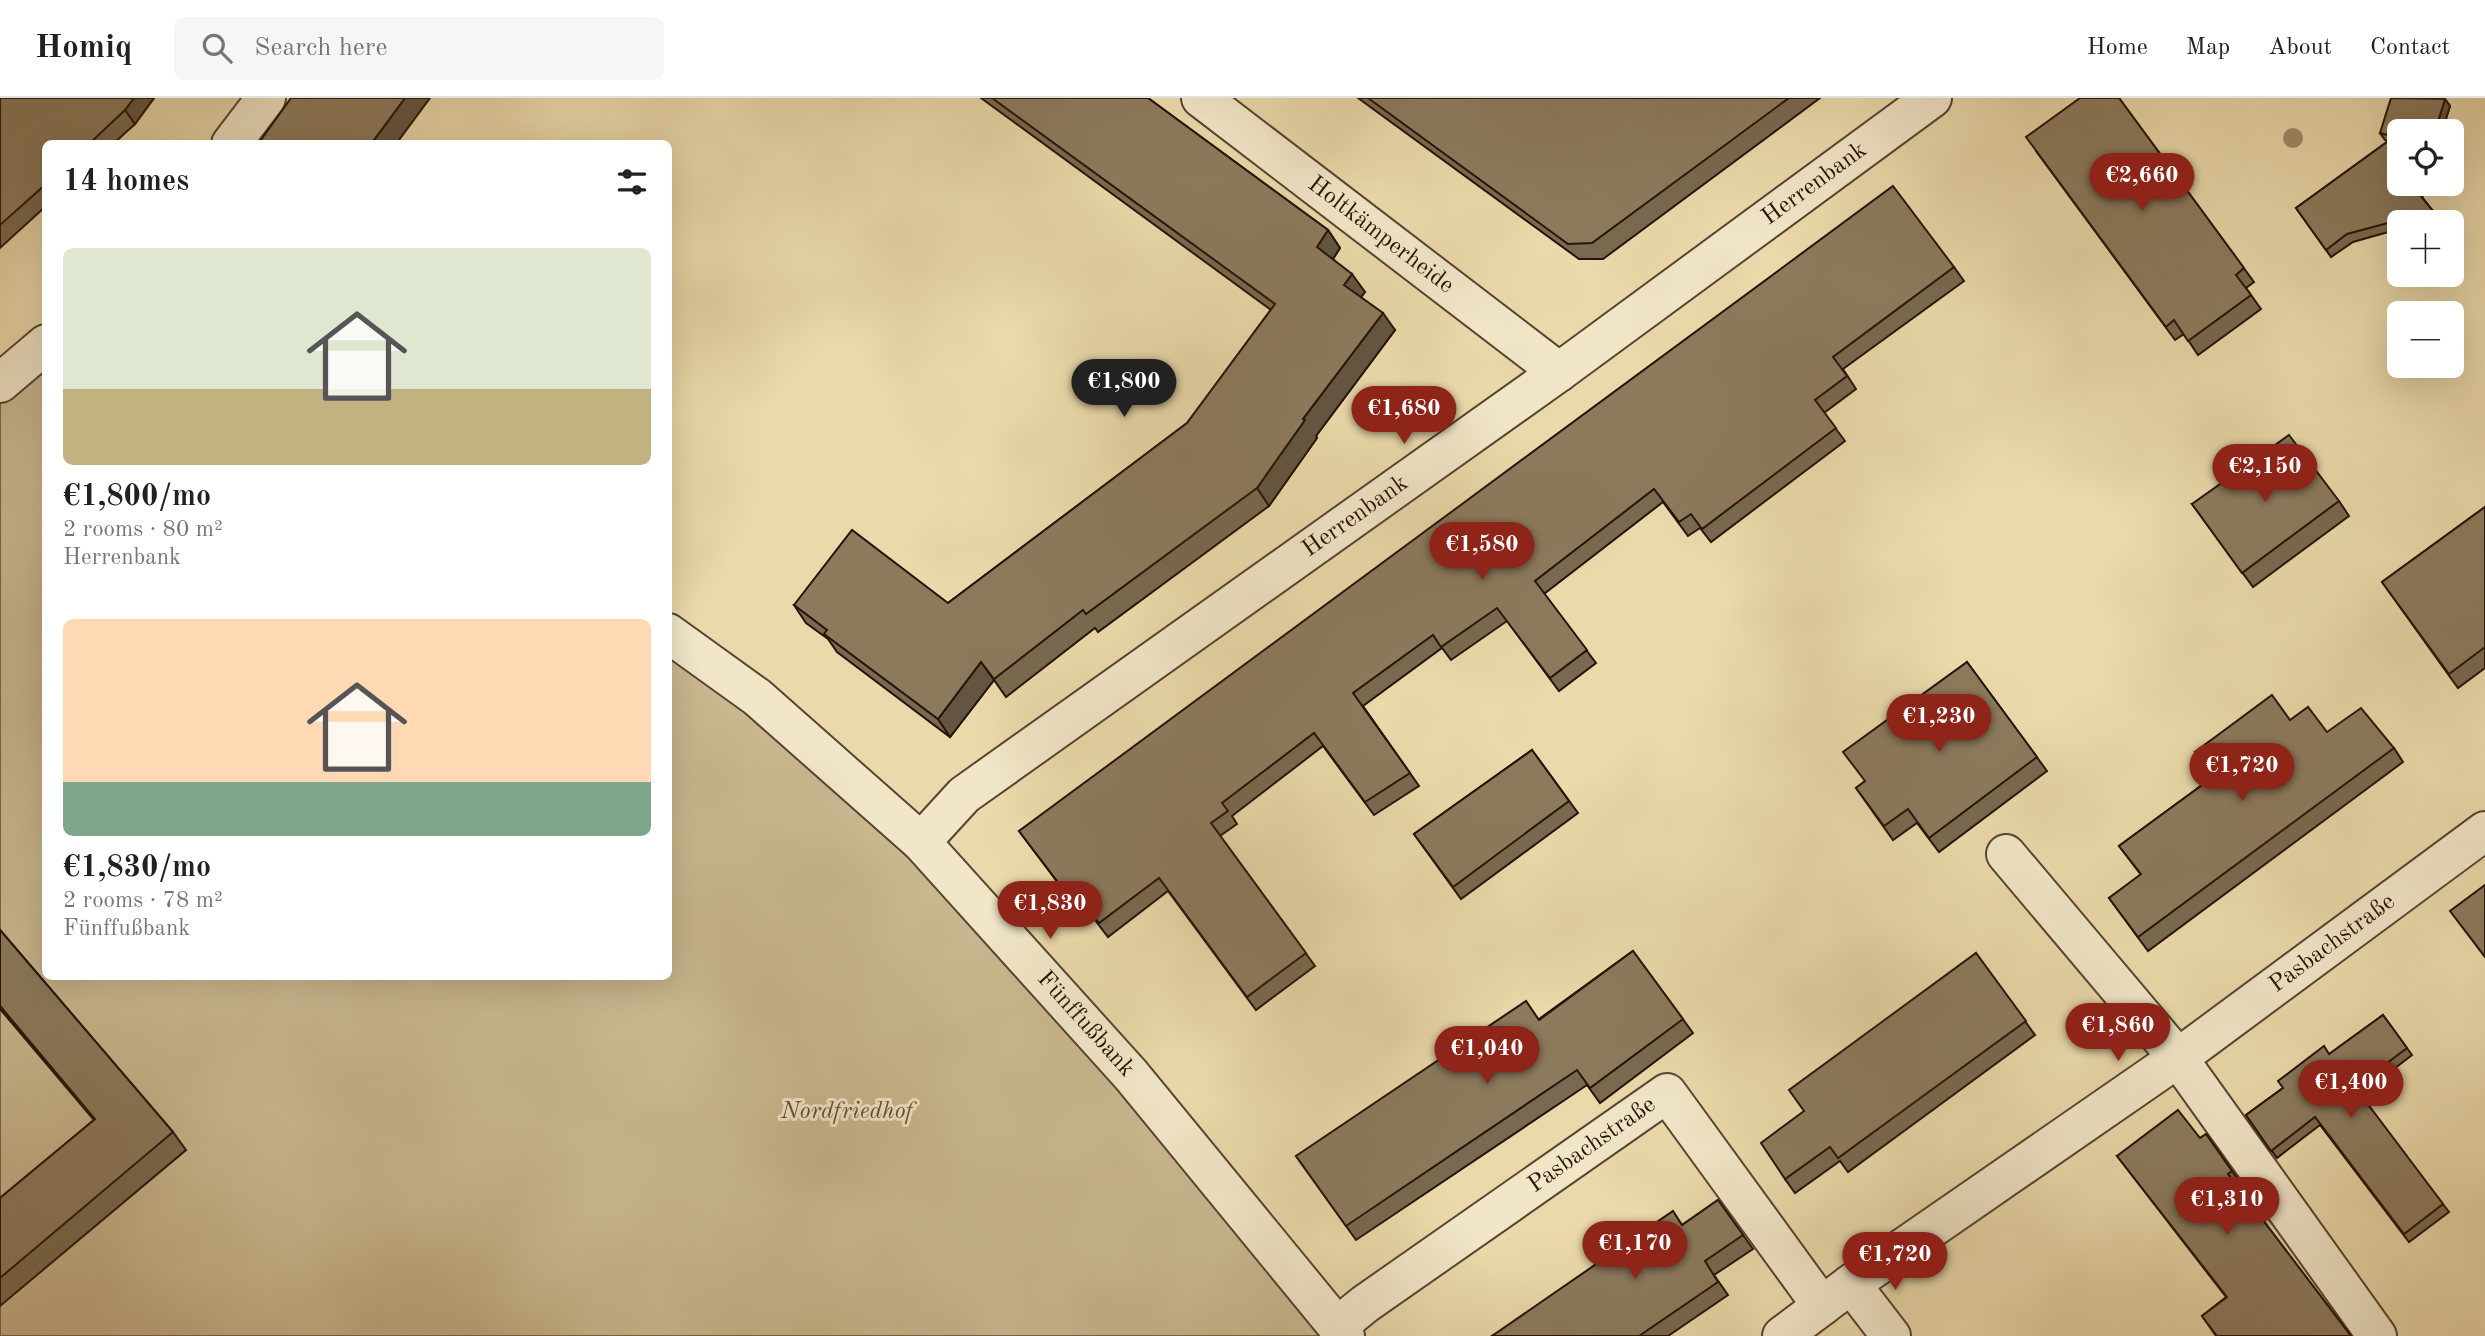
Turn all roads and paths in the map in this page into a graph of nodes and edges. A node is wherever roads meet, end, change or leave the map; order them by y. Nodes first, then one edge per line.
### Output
1 (266, 98) edge
2 (1201, 98) edge
3 (1932, 98) edge
4 (234, 140) edge
5 (42, 347) edge
6 (1559, 372) junction
7 (0, 383) edge
8 (672, 636) edge
9 (2485, 831) edge
10 (920, 842) junction
11 (2006, 855) dead end
12 (2178, 1058) junction
13 (1837, 1295) junction
14 (1342, 1331) edge
15 (1782, 1336) edge
16 (1891, 1336) edge
17 (2377, 1336) edge

1 - 4 street
2 - 6 street, Holtkämperheide
3 - 6 street, Herrenbank
5 - 7 street
6 - 10 street, Herrenbank
8 - 10 street, Fünffußbank
9 - 12 street, Pasbachstraße
10 - 14 street, Fünffußbank
11 - 12 street
12 - 13 street, Pasbachstraße
12 - 17 street
13 - 14 street, Pasbachstraße
13 - 15 street, Pasbachstraße
13 - 16 street, Pasbachstraße

